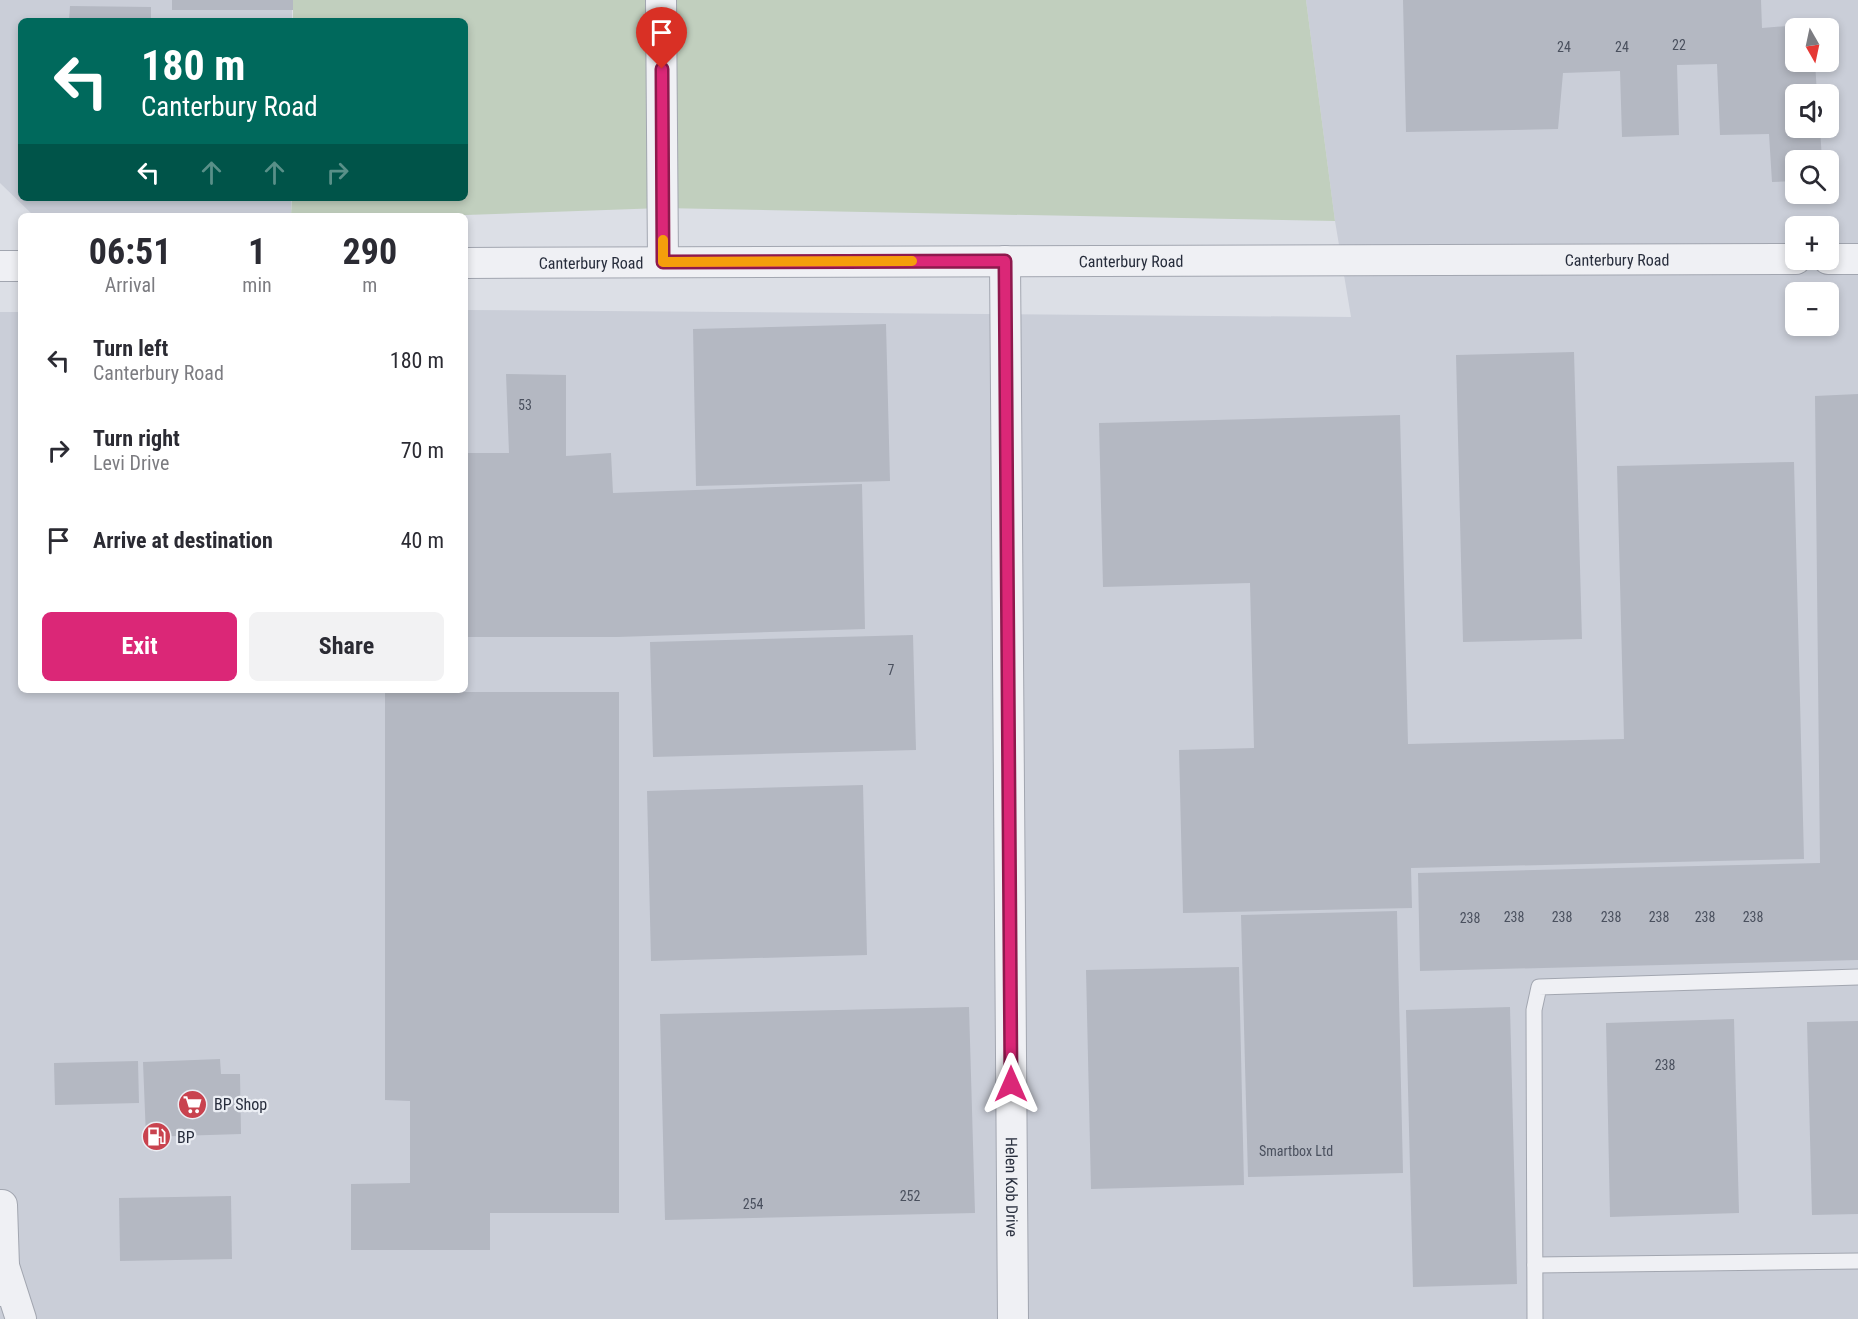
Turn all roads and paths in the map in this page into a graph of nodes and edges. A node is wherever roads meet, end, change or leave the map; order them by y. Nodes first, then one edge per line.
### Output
1 (661, 0) edge
2 (1839, 259) edge
3 (1858, 259) edge
4 (1785, 260) edge
5 (1005, 261) junction
6 (663, 262) junction
7 (468, 263) edge
8 (0, 266) edge
9 (18, 266) edge
10 (1858, 977) edge
11 (2, 1205) dead end
12 (1858, 1261) edge
13 (1535, 1265) junction
14 (2, 1278) edge
15 (21, 1319) edge
16 (1013, 1319) edge
17 (1535, 1319) edge

1 - 6 street
2 - 3 street
4 - 5 street, Canterbury Road
5 - 6 street, Canterbury Road
5 - 16 street, Helen Kob Drive
6 - 7 street, Canterbury Road
8 - 9 street
10 - 13 lane
11 - 14 street
12 - 13 lane
13 - 17 lane
14 - 15 street

